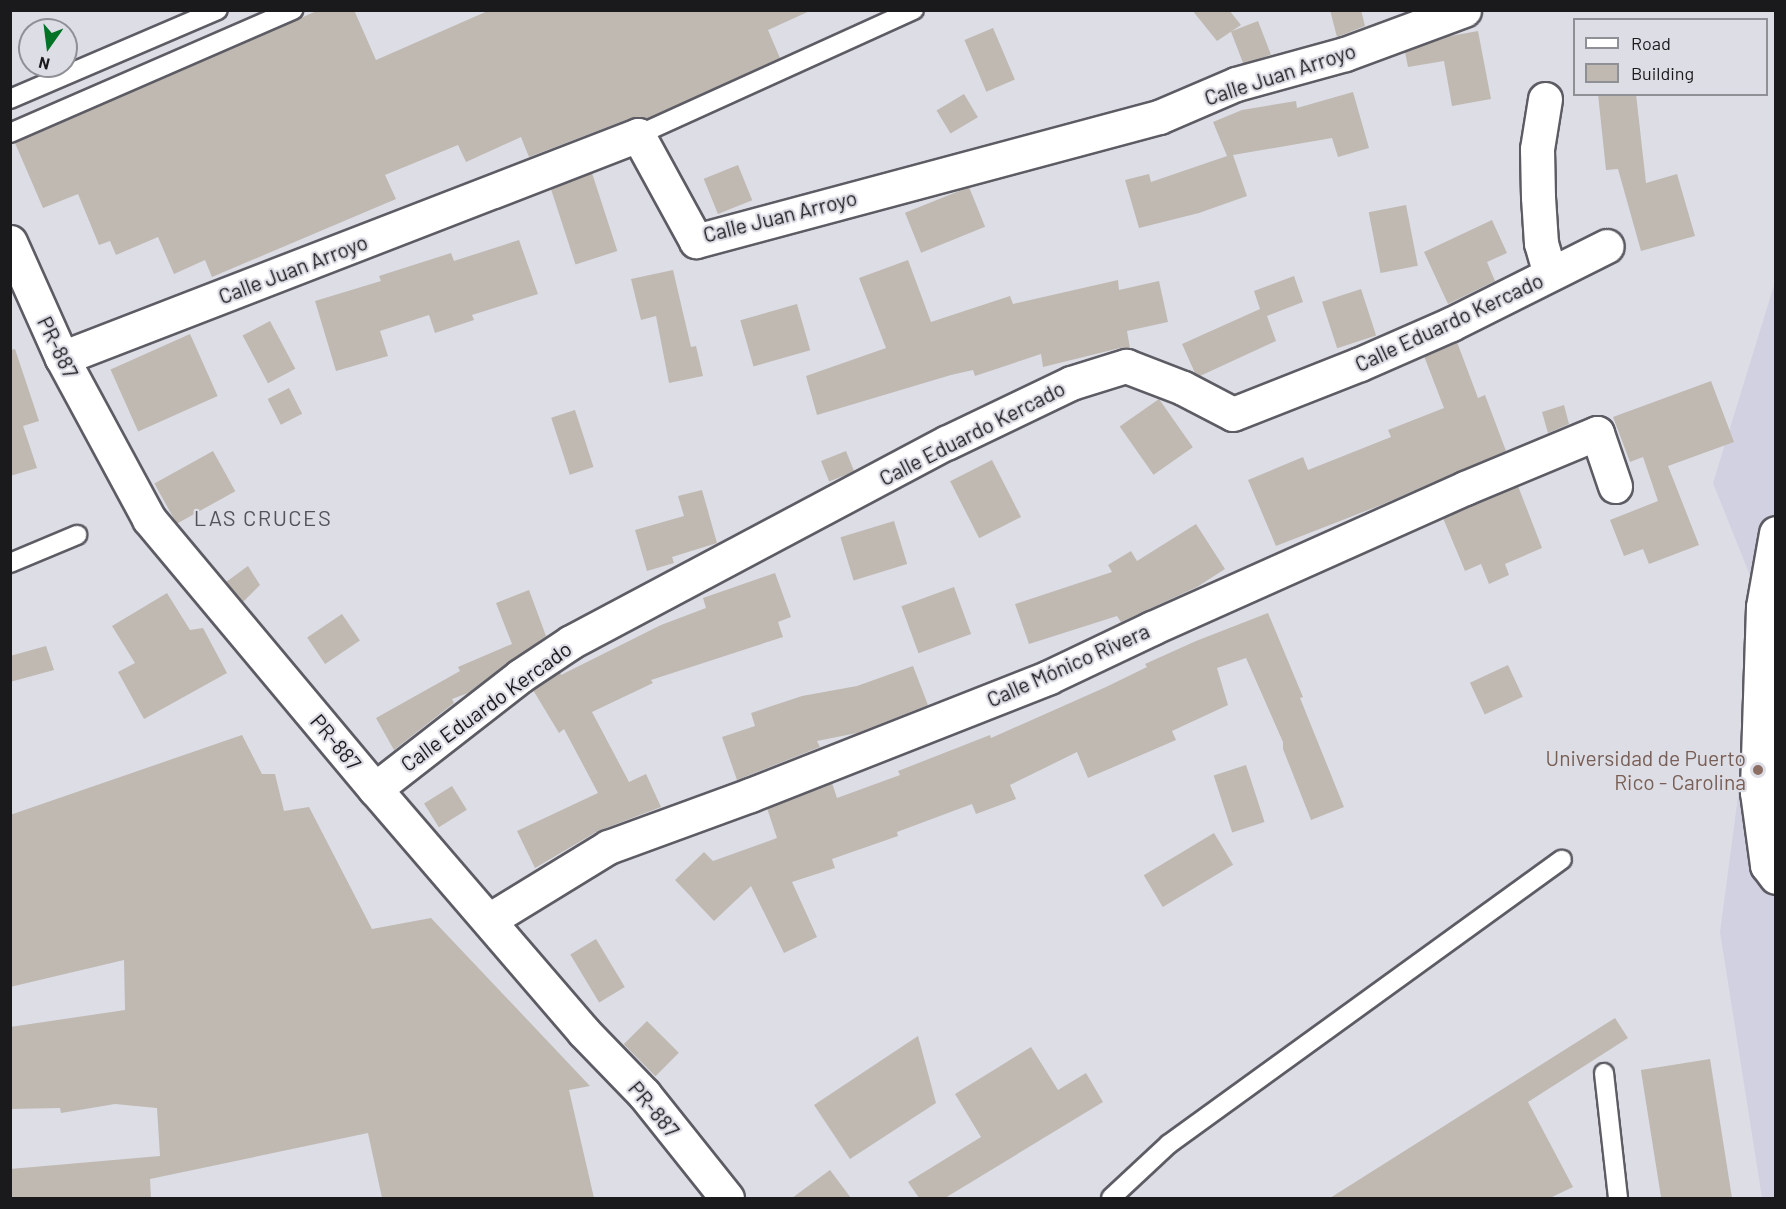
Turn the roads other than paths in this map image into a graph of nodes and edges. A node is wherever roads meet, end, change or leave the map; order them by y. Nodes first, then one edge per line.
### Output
1 (218, 10) edge
2 (293, 10) edge
3 (914, 10) edge
4 (1464, 10) edge
5 (10, 99) edge
6 (1545, 99) dead end
7 (10, 133) edge
8 (638, 135) junction
9 (10, 242) edge
10 (1606, 246) dead end
11 (1550, 274) junction
12 (62, 358) junction
13 (1616, 486) dead end
14 (1776, 533) edge
15 (77, 535) dead end
16 (10, 563) edge
17 (375, 789) junction
18 (1562, 859) dead end
19 (1776, 877) edge
20 (489, 920) junction
21 (1604, 1073) dead end
22 (727, 1198) edge
23 (1111, 1198) edge
24 (1618, 1198) edge

1 - 5 lane
2 - 7 lane
3 - 8 lane
4 - 8 street, Calle Juan Arroyo
6 - 11 street
8 - 12 street, Calle Juan Arroyo
9 - 12 street, PR-887
10 - 11 street, Calle Eduardo Kercado
11 - 17 street, Calle Eduardo Kercado
12 - 17 street, PR-887
13 - 20 street, Calle Mónico Rivera
14 - 19 street
15 - 16 lane
17 - 20 street, PR-887
18 - 23 lane
20 - 22 street, PR-887
21 - 24 lane

